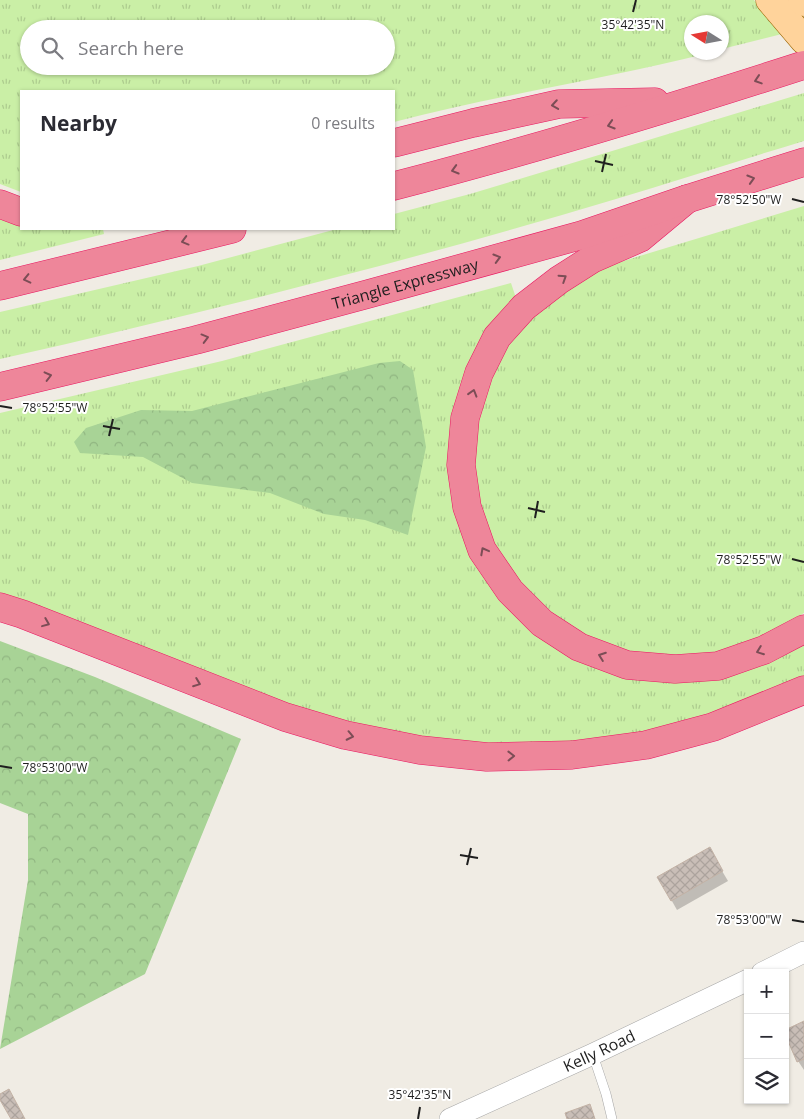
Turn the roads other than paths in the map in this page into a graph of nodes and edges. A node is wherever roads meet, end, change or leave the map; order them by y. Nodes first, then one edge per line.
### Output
1 (770, 0) edge
2 (800, 17) edge
3 (804, 65) edge
4 (691, 102) junction
5 (395, 142) edge
6 (804, 162) edge
7 (395, 186) edge
8 (687, 199) junction
9 (0, 204) edge
10 (20, 212) edge
11 (228, 230) edge
12 (0, 286) edge
13 (0, 387) edge
14 (0, 607) edge
15 (804, 630) edge
16 (804, 690) edge
17 (804, 952) edge
18 (770, 969) edge
19 (744, 982) edge
20 (593, 1054) junction
21 (450, 1119) edge
22 (612, 1119) edge

1 - 2 main road
3 -> 4 highway
4 -> 5 highway
4 -> 7 highway
8 -> 6 highway, Triangle Expressway
13 -> 8 highway, Triangle Expressway
15 -> 8 highway
9 - 10 highway
11 -> 12 highway
14 -> 16 highway
17 - 18 street
19 - 20 street, Kelly Road
20 - 21 street, Kelly Road
20 - 22 lane

